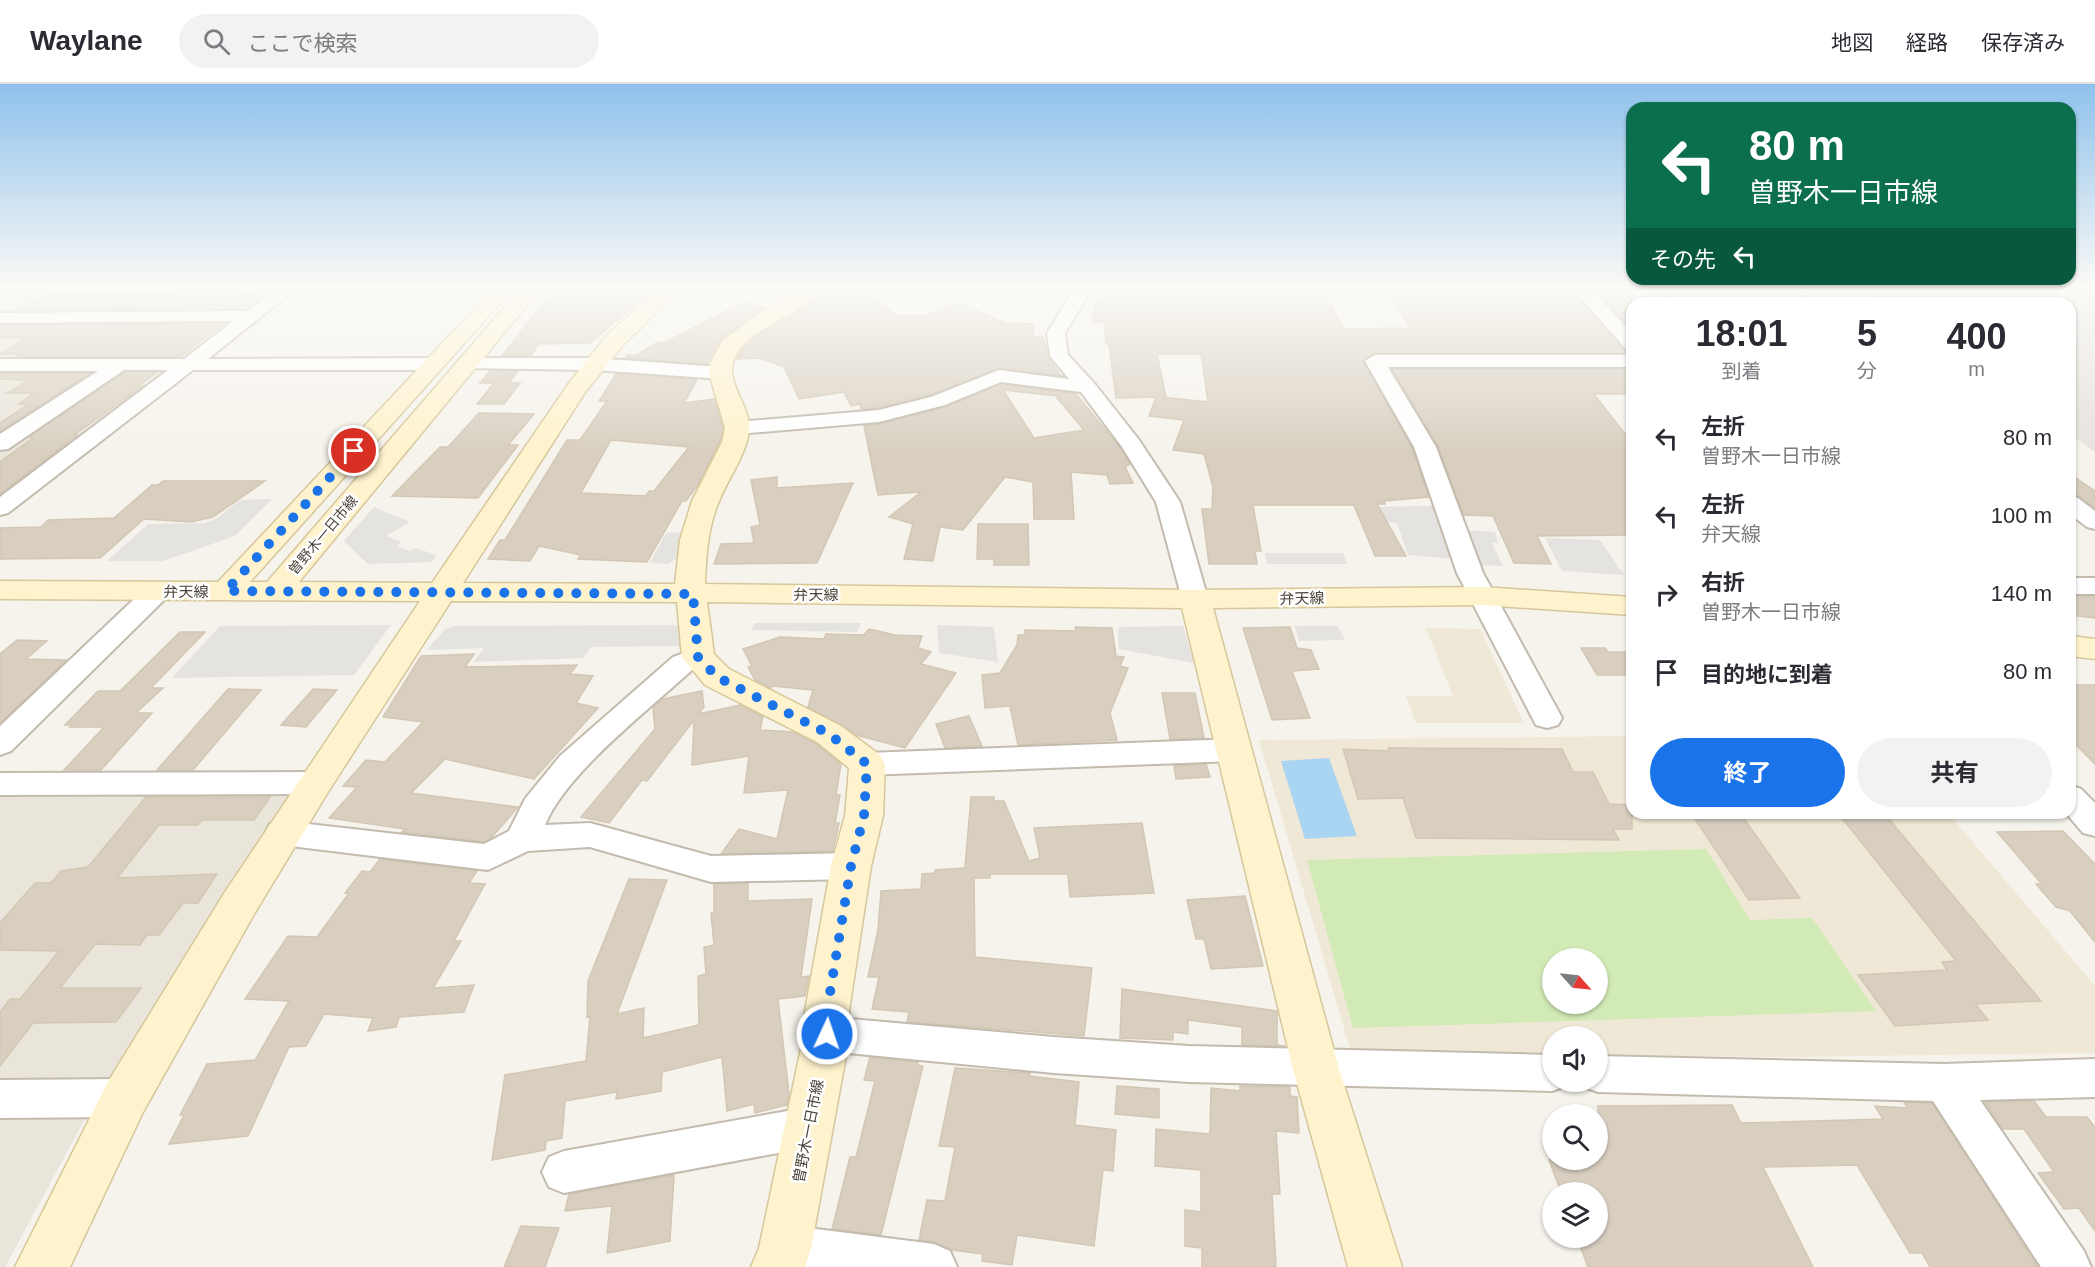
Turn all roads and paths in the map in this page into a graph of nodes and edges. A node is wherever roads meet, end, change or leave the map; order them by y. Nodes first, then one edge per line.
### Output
1 (217, 342) edge
2 (455, 342) edge
3 (485, 342) edge
4 (613, 342) edge
5 (734, 342) edge
6 (1057, 342) edge
7 (1626, 361) edge
8 (466, 363) junction
9 (119, 364) junction
10 (434, 364) junction
11 (594, 364) junction
12 (0, 365) edge
13 (23, 365) junction
14 (188, 365) junction
15 (721, 373) junction
16 (0, 380) edge
17 (1087, 387) junction
18 (737, 428) junction
19 (0, 444) edge
20 (0, 508) edge
21 (2076, 508) edge
22 (2095, 522) edge
23 (0, 590) edge
24 (158, 591) junction
25 (226, 591) junction
26 (276, 591) junction
27 (443, 593) junction
28 (693, 594) junction
29 (1483, 596) junction
30 (1195, 599) junction
31 (1626, 606) edge
32 (2076, 647) edge
33 (2095, 649) edge
34 (698, 657) junction
35 (1547, 718) dead end
36 (0, 744) edge
37 (1236, 750) junction
38 (867, 764) junction
39 (315, 783) junction
40 (0, 784) edge
41 (2076, 803) edge
42 (2095, 824) edge
43 (282, 833) junction
44 (522, 839) junction
45 (851, 866) junction
46 (827, 1034) junction
47 (1316, 1069) junction
48 (1542, 1073) edge
49 (1608, 1074) edge
50 (2095, 1078) edge
51 (1944, 1083) junction
52 (125, 1098) junction
53 (0, 1099) edge
54 (810, 1127) junction
55 (564, 1172) dead end
56 (781, 1257) edge
57 (42, 1267) edge
58 (934, 1267) edge
59 (1375, 1267) edge
60 (2068, 1267) edge

1 - 14 street
2 - 10 street
3 - 8 street, 曽野木一日市線
4 - 11 street
5 - 15 street
6 - 17 street
7 - 29 street
8 - 11 street
8 - 26 street, 曽野木一日市線
9 - 13 street
9 - 14 street
9 - 19 street
10 - 14 street
10 - 25 street
11 - 15 street
11 - 27 street
12 - 13 street
13 - 16 street
14 - 20 street
15 - 18 street
17 - 18 street
17 - 30 street
18 - 28 street
21 - 22 street
23 - 24 street, 弁天線
24 - 25 street, 弁天線
24 - 36 street
25 - 26 street, 弁天線
26 - 27 street, 弁天線
27 - 28 street, 弁天線
27 - 39 street
28 - 30 street, 弁天線
28 - 34 street
29 - 30 street, 弁天線
29 - 31 street, 弁天線
29 - 35 street
30 - 37 street
32 - 33 street
34 - 38 street
34 - 44 street
37 - 38 street
37 - 47 street
38 - 45 street, 曽野木一日市線
39 - 40 street
39 - 43 street
41 - 42 street
43 - 44 street
43 - 52 street
44 - 45 street
45 - 46 street, 曽野木一日市線
46 - 47 street
46 - 54 street, 曽野木一日市線
47 - 48 street
47 - 59 street
49 - 51 street
50 - 51 street
51 - 60 street
52 - 53 street
52 - 57 street
54 - 55 street
54 - 56 street, 曽野木一日市線
56 - 58 street

